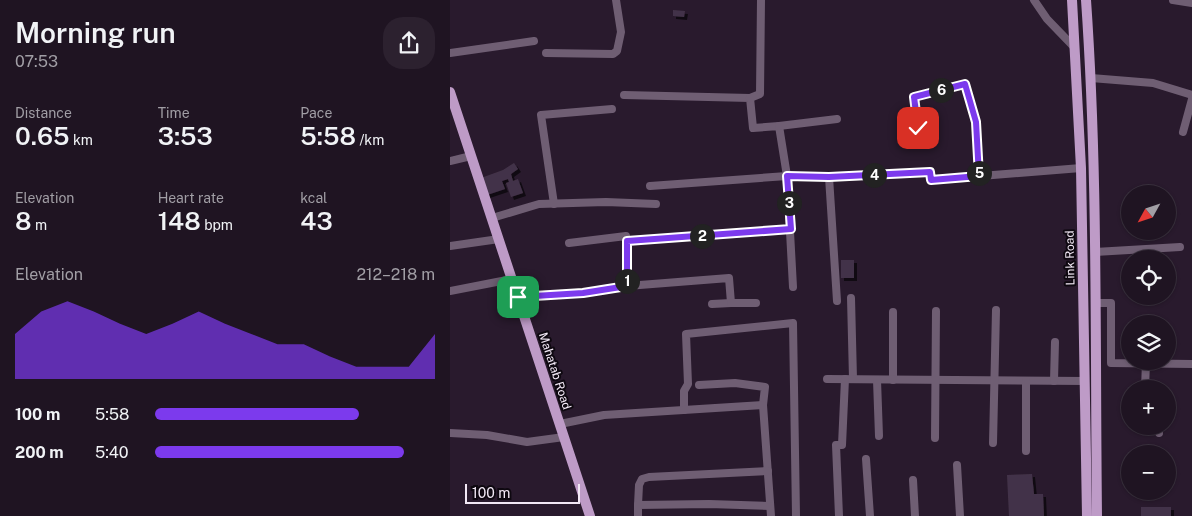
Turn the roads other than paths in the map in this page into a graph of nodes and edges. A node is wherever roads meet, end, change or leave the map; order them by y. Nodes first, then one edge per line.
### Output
1 (616, 0) edge
2 (761, 0) edge
3 (1034, 0) edge
4 (1072, 0) edge
5 (1086, 0) edge
6 (1173, 0) edge
7 (1192, 3) edge
8 (534, 41) dead end
9 (1074, 47) junction
10 (450, 52) edge
11 (546, 53) dead end
12 (1091, 78) junction
13 (450, 92) edge
14 (624, 95) dead end
15 (1192, 97) edge
16 (750, 98) junction
17 (612, 109) dead end
18 (837, 119) dead end
19 (779, 126) junction
20 (918, 128) dead end
21 (1183, 132) dead end
22 (471, 156) junction
23 (450, 161) edge
24 (1081, 168) junction
25 (787, 176) junction
26 (979, 176) junction
27 (829, 177) junction
28 (650, 186) dead end
29 (554, 204) junction
30 (656, 204) dead end
31 (492, 218) junction
32 (791, 229) junction
33 (499, 239) junction
34 (627, 241) junction
35 (568, 243) dead end
36 (450, 246) edge
37 (1180, 247) dead end
38 (1094, 252) junction
39 (512, 279) junction
40 (627, 286) junction
41 (793, 287) dead end
42 (450, 291) edge
43 (518, 297) junction
44 (851, 298) dead end
45 (836, 301) dead end
46 (756, 302) dead end
47 (731, 303) junction
48 (1095, 303) junction
49 (712, 304) dead end
50 (996, 310) dead end
51 (936, 311) dead end
52 (893, 312) dead end
53 (1055, 342) dead end
54 (1121, 363) edge
55 (1176, 363) edge
56 (1192, 364) edge
57 (827, 379) dead end
58 (849, 379) junction
59 (878, 380) junction
60 (893, 380) junction
61 (936, 380) junction
62 (995, 380) junction
63 (1026, 381) junction
64 (1054, 381) junction
65 (1085, 381) junction
66 (699, 385) dead end
67 (763, 405) junction
68 (684, 410) junction
69 (560, 424) junction
70 (450, 433) edge
71 (879, 436) dead end
72 (564, 437) junction
73 (936, 438) dead end
74 (993, 443) dead end
75 (1026, 451) dead end
76 (866, 459) dead end
77 (957, 465) dead end
78 (768, 471) junction
79 (912, 480) dead end
80 (638, 505) junction
81 (770, 506) junction
82 (590, 516) edge
83 (638, 516) edge
84 (770, 516) edge
85 (796, 516) edge
86 (839, 516) edge
87 (870, 516) edge
88 (915, 516) edge
89 (960, 516) edge
90 (1086, 516) edge
91 (1097, 516) edge

1 - 11 street
2 - 16 street
3 - 9 street
4 - 9 main road, Link Road
5 - 12 main road, Link Road
6 - 7 street
8 - 10 street
9 - 24 main road, Link Road
12 - 15 street
12 - 38 main road, Link Road
13 - 22 main road, Mahatab Road
14 - 16 street
15 - 21 street
16 - 19 street
17 - 29 street
18 - 19 street
19 - 25 street
20 - 26 street
22 - 23 street
22 - 31 main road, Mahatab Road
24 - 26 street
24 - 65 main road, Link Road
25 - 27 street
25 - 28 street
25 - 32 street
26 - 27 street
27 - 45 street
29 - 30 street
29 - 31 street
31 - 33 main road, Mahatab Road
32 - 34 street
32 - 41 street
33 - 36 street
33 - 39 main road, Mahatab Road
34 - 35 street
34 - 40 street
37 - 38 street
38 - 48 main road, Link Road
39 - 42 street
39 - 43 main road, Mahatab Road
40 - 43 street
40 - 47 street
43 - 69 main road, Mahatab Road
44 - 58 street
46 - 47 street
47 - 49 street
48 - 54 street
48 - 91 main road, Link Road
50 - 62 street
51 - 61 street
52 - 60 street
53 - 64 street
55 - 56 street
57 - 58 street
58 - 59 street
58 - 86 street
59 - 60 street
59 - 71 street
60 - 61 street
61 - 62 street
61 - 73 street
62 - 63 street
62 - 74 street
63 - 64 street
63 - 75 street
64 - 65 street
65 - 90 main road, Link Road
66 - 67 street
67 - 68 street
67 - 78 street
68 - 69 street
68 - 85 street
69 - 72 main road, Mahatab Road
70 - 72 street
72 - 82 main road, Mahatab Road
76 - 87 street
77 - 89 street
78 - 80 street
78 - 81 street
79 - 88 street
80 - 81 street
80 - 83 street
81 - 84 street

